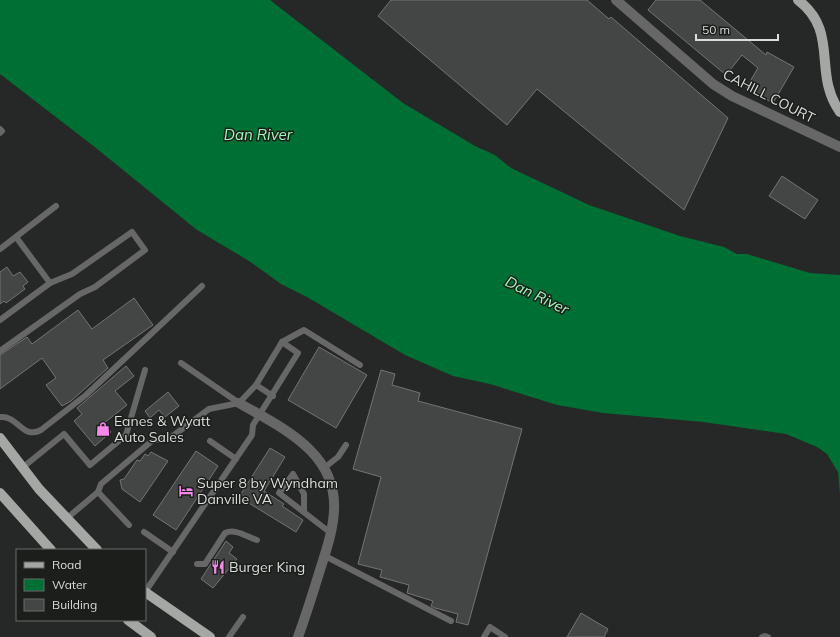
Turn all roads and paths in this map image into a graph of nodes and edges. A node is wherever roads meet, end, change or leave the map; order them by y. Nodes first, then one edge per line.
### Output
1 (616, 0) edge
2 (798, 0) edge
3 (840, 112) edge
4 (0, 129) edge
5 (0, 133) edge
6 (840, 147) edge
7 (56, 206) dead end
8 (16, 237) junction
9 (0, 250) edge
10 (50, 283) junction
11 (202, 286) dead end
12 (0, 320) edge
13 (282, 342) junction
14 (0, 351) edge
15 (181, 363) dead end
16 (360, 365) dead end
17 (145, 370) dead end
18 (256, 386) junction
19 (273, 396) junction
20 (239, 403) junction
21 (261, 415) junction
22 (0, 417) edge
23 (0, 438) edge
24 (210, 441) dead end
25 (346, 445) dead end
26 (236, 459) junction
27 (22, 468) junction
28 (324, 468) junction
29 (0, 492) edge
30 (98, 492) junction
31 (0, 500) edge
32 (12, 507) junction
33 (304, 512) junction
34 (66, 519) junction
35 (129, 525) dead end
36 (144, 532) dead end
37 (332, 534) junction
38 (257, 540) dead end
39 (50, 549) edge
40 (96, 549) edge
41 (173, 552) junction
42 (325, 556) junction
43 (197, 564) dead end
44 (146, 591) edge
45 (146, 593) edge
46 (243, 617) dead end
47 (129, 621) edge
48 (451, 621) dead end
49 (150, 637) edge
50 (210, 637) edge
51 (229, 637) edge
52 (298, 637) edge
53 (484, 637) edge
54 (505, 637) edge
55 (762, 637) edge
56 (768, 637) edge

1 - 6 street, CAHILL COURT
2 - 3 main road
4 - 5 lane
7 - 8 lane
8 - 9 lane
8 - 10 lane
10 - 12 lane
10 - 14 lane
11 - 22 lane
13 - 16 lane
13 - 18 lane
13 - 19 lane
15 - 20 lane
17 - 27 lane
18 - 19 lane
18 - 20 lane
19 - 21 lane
20 - 21 street
20 - 30 lane
21 - 26 lane
21 - 28 street
23 - 27 main road
24 - 26 lane
25 - 28 lane
26 - 41 lane
27 - 34 main road
28 - 37 street
29 - 32 main road
30 - 34 lane
30 - 35 lane
31 - 32 lane
32 - 39 main road
33 - 33 lane
33 - 37 lane
34 - 40 main road
36 - 41 lane
37 - 42 street
38 - 43 lane
41 - 44 lane
42 - 48 lane
42 - 52 street
45 - 50 main road
46 - 51 lane
47 - 49 main road
53 - 54 lane
55 - 56 lane

